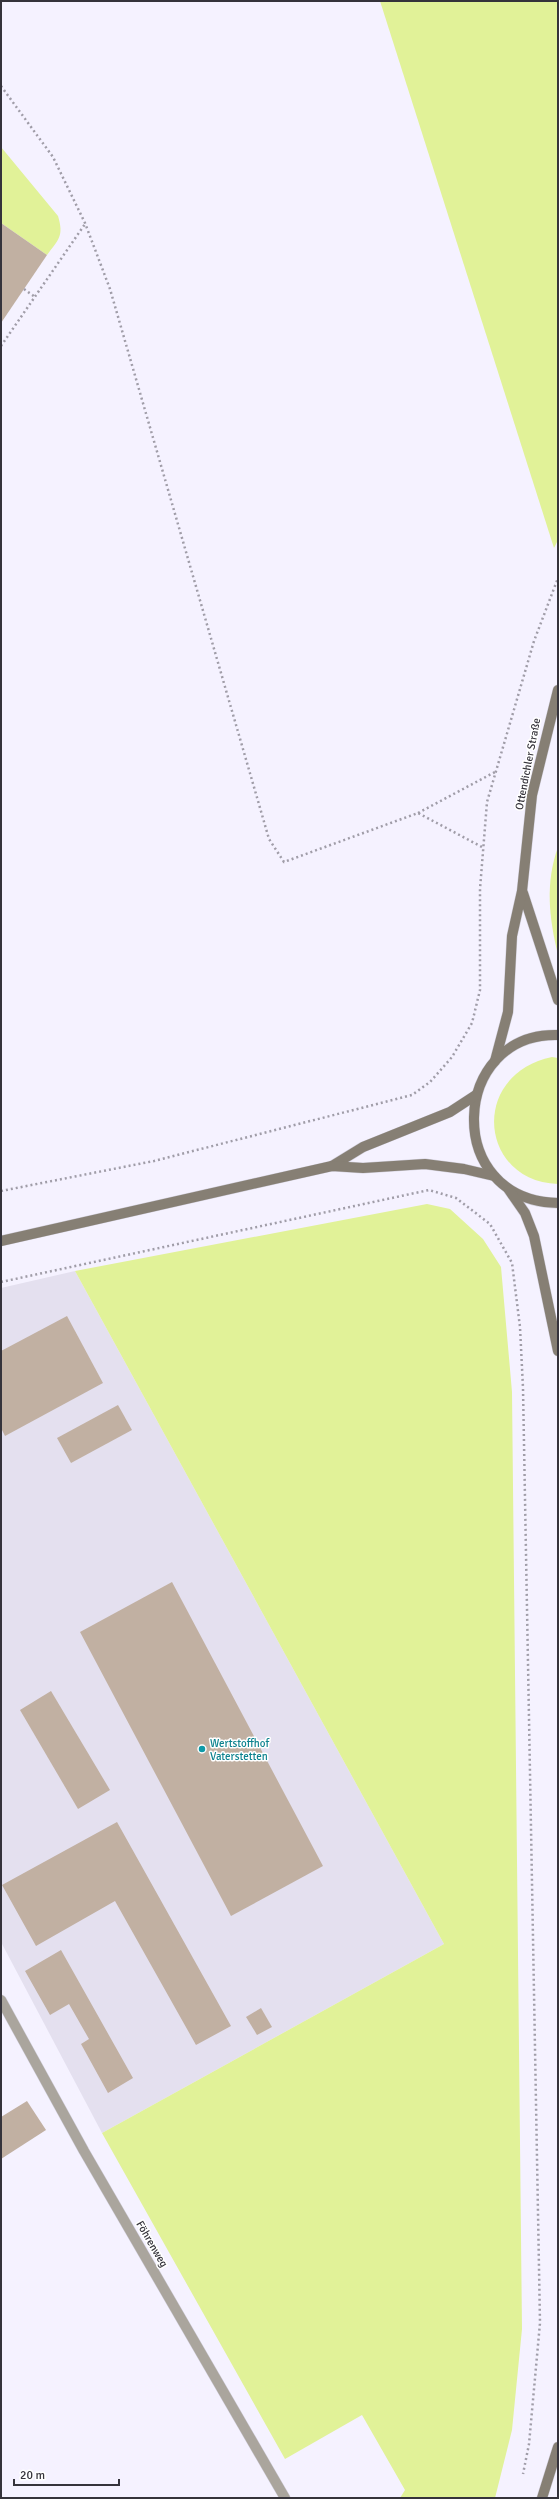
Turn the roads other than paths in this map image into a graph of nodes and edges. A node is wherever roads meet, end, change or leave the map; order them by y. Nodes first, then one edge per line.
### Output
1 (558, 690) edge
2 (522, 891) junction
3 (558, 1000) edge
4 (558, 1035) edge
5 (496, 1061) junction
6 (476, 1095) junction
7 (332, 1166) junction
8 (494, 1176) junction
9 (508, 1188) junction
10 (558, 1203) edge
11 (1, 1240) edge
12 (558, 1352) edge
13 (1, 2000) edge
14 (558, 2448) edge
15 (285, 2498) edge
16 (542, 2498) edge

1 - 2 street, Ottendichler Straße
2 - 3 street, Ottendichler Straße
2 - 5 street, Ottendichler Straße
4 - 5 street
5 - 6 street
6 - 7 street
6 - 8 street
7 - 8 street
7 - 11 street
8 - 9 street
9 - 10 street
9 - 12 street
13 - 15 street, Föhrenweg
14 - 16 street

